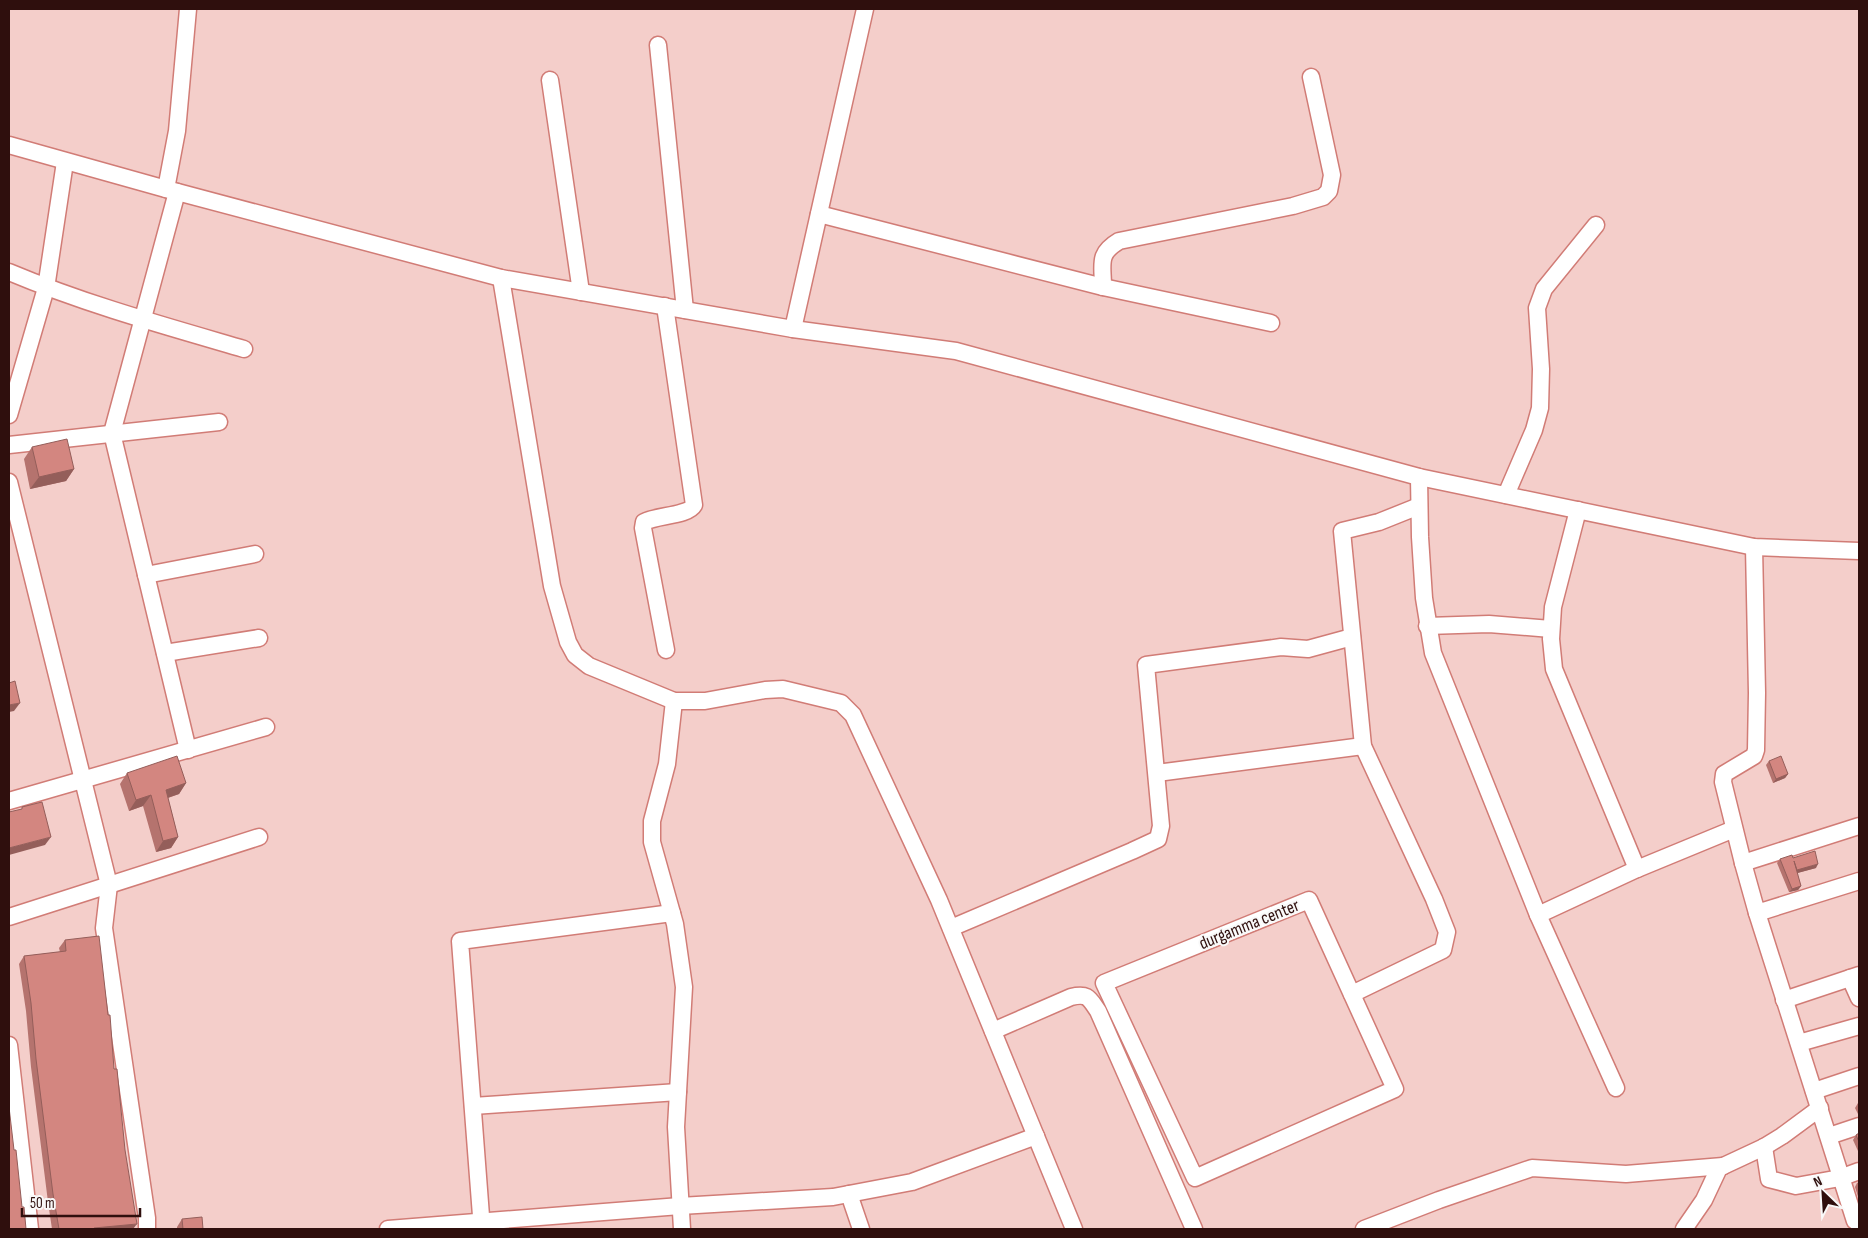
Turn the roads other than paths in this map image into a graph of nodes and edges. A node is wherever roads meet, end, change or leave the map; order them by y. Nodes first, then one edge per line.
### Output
1 (188, 9) edge
2 (865, 9) edge
3 (658, 45) dead end
4 (1311, 77) dead end
5 (550, 80) dead end
6 (9, 145) edge
7 (66, 162) junction
8 (171, 191) junction
9 (819, 214) junction
10 (1596, 224) dead end
11 (9, 272) edge
12 (501, 278) junction
13 (1103, 287) junction
14 (46, 288) junction
15 (581, 292) junction
16 (665, 306) junction
17 (685, 310) junction
18 (143, 319) junction
19 (1271, 323) dead end
20 (793, 329) junction
21 (244, 349) dead end
22 (9, 415) edge
23 (219, 422) dead end
24 (112, 433) junction
25 (9, 445) edge
26 (1419, 477) junction
27 (9, 482) edge
28 (1506, 496) junction
29 (1419, 506) junction
30 (1578, 510) junction
31 (1754, 547) junction
32 (1859, 551) edge
33 (255, 554) dead end
34 (146, 575) junction
35 (1427, 626) junction
36 (1551, 629) junction
37 (1352, 637) junction
38 (259, 638) dead end
39 (666, 650) dead end
40 (165, 653) junction
41 (674, 701) junction
42 (266, 727) dead end
43 (1363, 746) junction
44 (188, 750) junction
45 (1157, 772) junction
46 (83, 780) junction
47 (9, 801) edge
48 (1859, 826) edge
49 (1734, 829) junction
50 (259, 838) dead end
51 (1742, 863) junction
52 (1637, 869) junction
53 (1859, 881) edge
54 (109, 885) junction
55 (672, 913) junction
56 (1757, 913) junction
57 (1538, 915) junction
58 (9, 917) edge
59 (951, 928) junction
60 (1855, 977) edge
61 (1352, 994) junction
62 (1859, 998) edge
63 (1784, 1000) junction
64 (1859, 1026) edge
65 (992, 1031) junction
66 (1798, 1043) junction
67 (9, 1045) edge
68 (1859, 1076) edge
69 (1616, 1088) dead end
70 (1814, 1090) junction
71 (678, 1092) junction
72 (473, 1106) junction
73 (1820, 1108) junction
74 (1859, 1126) edge
75 (1036, 1136) junction
76 (1829, 1136) junction
77 (1764, 1147) junction
78 (1723, 1166) junction
79 (1859, 1171) edge
80 (1840, 1178) junction
81 (849, 1194) junction
82 (680, 1206) junction
83 (1855, 1221) dead end
84 (482, 1225) edge
85 (30, 1229) edge
86 (147, 1229) edge
87 (388, 1229) edge
88 (682, 1229) edge
89 (861, 1229) edge
90 (1074, 1229) edge
91 (1194, 1229) edge
92 (1364, 1229) edge
93 (1684, 1229) edge

1 - 8 street
2 - 9 street
3 - 17 street
4 - 13 street
5 - 15 street
6 - 7 street
7 - 8 street
7 - 14 street
8 - 12 street
8 - 18 street
9 - 13 street
9 - 20 street
10 - 28 street
11 - 14 street
12 - 15 street
12 - 41 street
13 - 19 street
14 - 18 street
14 - 22 street
15 - 16 street
16 - 17 street
16 - 39 street
17 - 20 street
18 - 21 street
18 - 24 street
20 - 26 street
23 - 24 street
24 - 25 street
24 - 34 street
26 - 28 street
26 - 29 street
27 - 46 street
28 - 30 street
29 - 35 street
29 - 37 street
30 - 31 street
30 - 36 street
31 - 32 street
31 - 49 street
33 - 34 street
34 - 40 street
35 - 36 street
35 - 57 street
36 - 52 street
37 - 43 street
37 - 45 street
38 - 40 street
40 - 44 street
41 - 55 street
41 - 59 street
42 - 44 street
43 - 45 street
43 - 61 street
44 - 46 street
45 - 59 street
46 - 47 street
46 - 54 street
48 - 51 street
49 - 51 street
49 - 52 street
50 - 54 street
51 - 56 street
52 - 57 street
53 - 56 street
54 - 58 street
54 - 86 street
55 - 71 street
55 - 72 street
56 - 63 street
57 - 69 street
59 - 65 street
60 - 62 street
60 - 63 street
61 - 61 street, durgamma center
63 - 66 street
64 - 66 street
65 - 75 street
65 - 91 street
66 - 70 street
67 - 85 street
68 - 70 street
70 - 73 street
71 - 72 street
71 - 82 street
72 - 84 street
73 - 76 street
73 - 77 street
74 - 76 street
75 - 81 street
75 - 90 street
76 - 80 street
77 - 78 street
77 - 80 street
78 - 92 street
78 - 93 street
79 - 80 street
80 - 83 street
81 - 82 street
81 - 89 street
82 - 84 street
82 - 88 street
84 - 87 street

